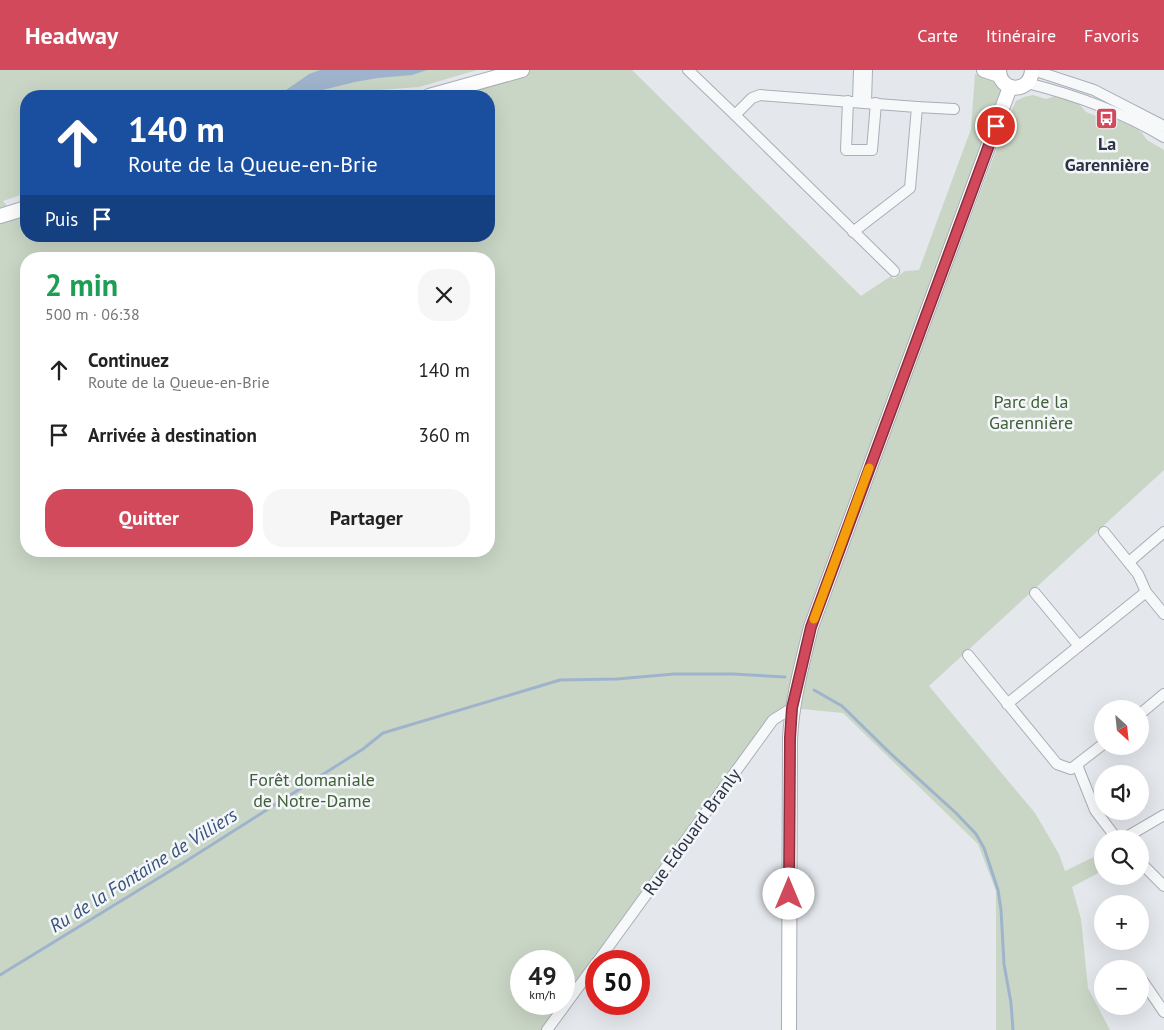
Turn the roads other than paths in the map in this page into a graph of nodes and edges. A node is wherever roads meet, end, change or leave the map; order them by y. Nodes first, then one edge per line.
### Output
1 (522, 70) edge
2 (688, 70) edge
3 (860, 70) edge
4 (867, 70) edge
5 (984, 70) edge
6 (999, 72) edge
7 (1031, 74) edge
8 (1010, 87) junction
9 (450, 90) edge
10 (862, 102) junction
11 (916, 107) junction
12 (954, 109) dead end
13 (735, 115) junction
14 (1162, 127) edge
15 (20, 210) edge
16 (0, 216) edge
17 (853, 232) junction
18 (894, 271) dead end
19 (1104, 532) dead end
20 (1164, 532) edge
21 (1129, 562) junction
22 (1146, 592) junction
23 (1035, 593) dead end
24 (1164, 614) edge
25 (1079, 646) junction
26 (968, 655) dead end
27 (1164, 694) edge
28 (1007, 704) junction
29 (1149, 706) edge
30 (792, 708) junction
31 (1094, 752) edge
32 (1077, 766) junction
33 (1164, 815) edge
34 (1110, 830) edge
35 (1138, 830) edge
36 (1149, 871) edge
37 (1164, 886) edge
38 (606, 950) edge
39 (585, 979) edge
40 (1149, 990) edge
41 (1164, 1012) edge
42 (548, 1030) edge
43 (789, 1030) edge

1 - 9 main road
2 - 13 street
3 - 10 street
4 - 10 street
5 - 6 main road
6 - 8 main road
7 - 8 main road
7 - 14 street
8 - 30 main road
10 - 11 street
10 - 13 street
11 - 12 street
11 - 17 street
13 - 17 street
15 - 16 main road
17 - 18 street
19 - 21 street
20 - 21 street
21 - 22 street
22 - 24 street
22 - 25 street
23 - 25 street
25 - 28 street
26 - 28 street
27 - 29 street
28 - 32 street
30 - 38 street, Rue Edouard Branly
30 - 43 main road
31 - 32 street
32 - 34 street
33 - 35 street
36 - 37 street
39 - 42 street, Rue Edouard Branly
40 - 41 street

